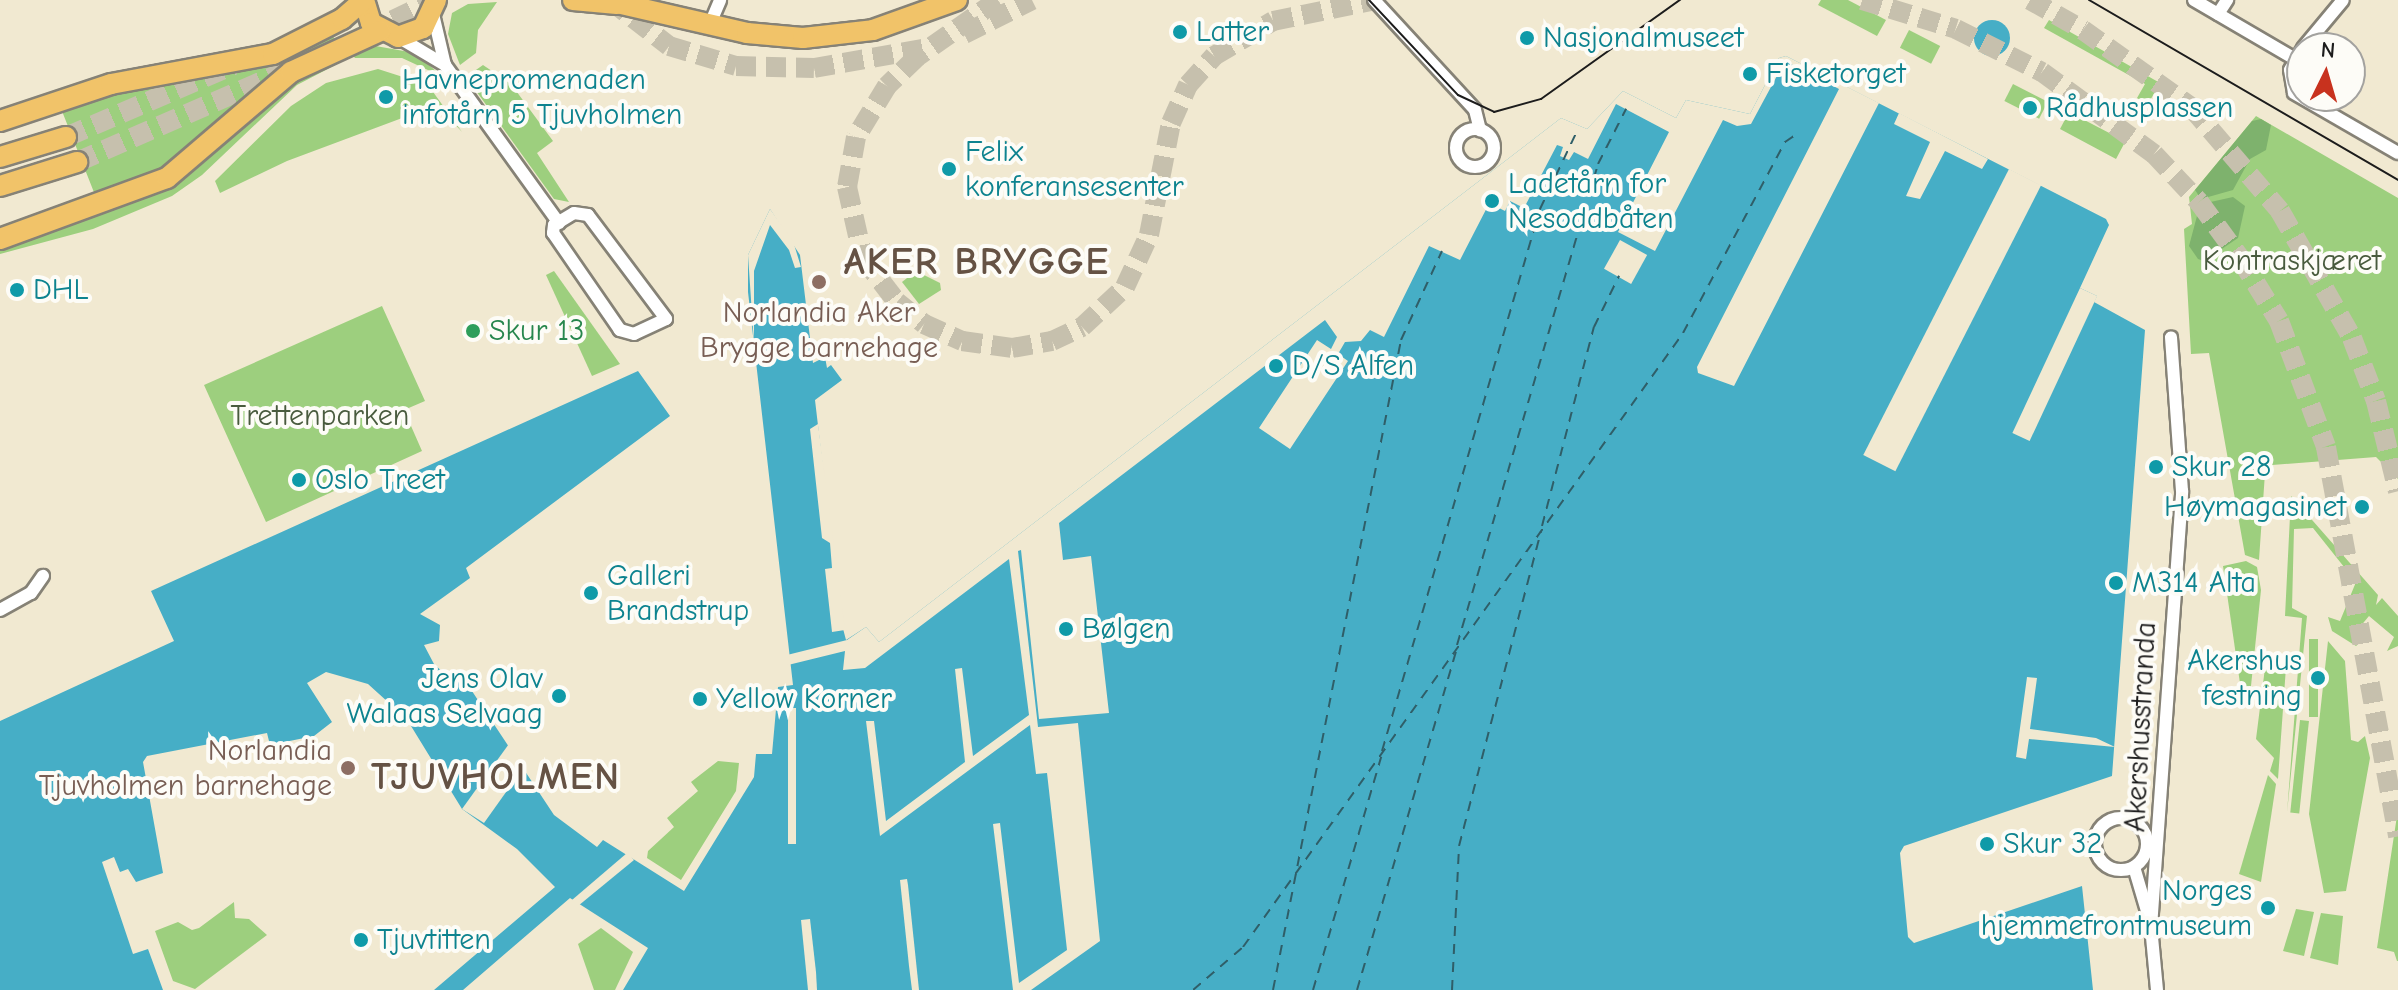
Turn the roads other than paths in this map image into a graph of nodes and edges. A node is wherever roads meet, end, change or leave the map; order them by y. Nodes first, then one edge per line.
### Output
1 (364, 0) edge
2 (573, 0) edge
3 (720, 0) edge
4 (957, 0) edge
5 (1374, 0) edge
6 (2194, 0) edge
7 (2227, 0) edge
8 (2343, 0) edge
9 (613, 2) edge
10 (439, 5) edge
11 (2218, 14) junction
12 (710, 24) junction
13 (2317, 32) edge
14 (389, 34) junction
15 (2286, 46) edge
16 (445, 65) junction
17 (2327, 112) edge
18 (0, 121) edge
19 (1480, 130) dead end
20 (66, 137) tunnel mouth
21 (2398, 153) edge
22 (0, 157) edge
23 (77, 162) tunnel mouth
24 (0, 186) edge
25 (559, 223) junction
26 (0, 239) edge
27 (2171, 337) dead end
28 (43, 576) dead end
29 (0, 610) edge
30 (2134, 867) junction
31 (2151, 927) junction
32 (2157, 990) edge

1 - 14 highway
1 - 18 highway
2 - 9 highway
3 - 12 street
4 - 12 highway
5 - 19 street
6 - 11 street
7 - 11 street
8 - 13 street
9 - 12 highway
10 - 14 highway
10 - 16 street
11 - 15 street
14 - 16 street
14 - 26 highway
16 - 25 street
17 - 21 street
20 - 22 highway
23 - 24 highway
25 - 25 street
27 - 31 street, Akershusstranda
28 - 29 street
30 - 30 street, Akershusstranda
30 - 31 street, Akershusstranda
31 - 32 street, Akershusstranda

